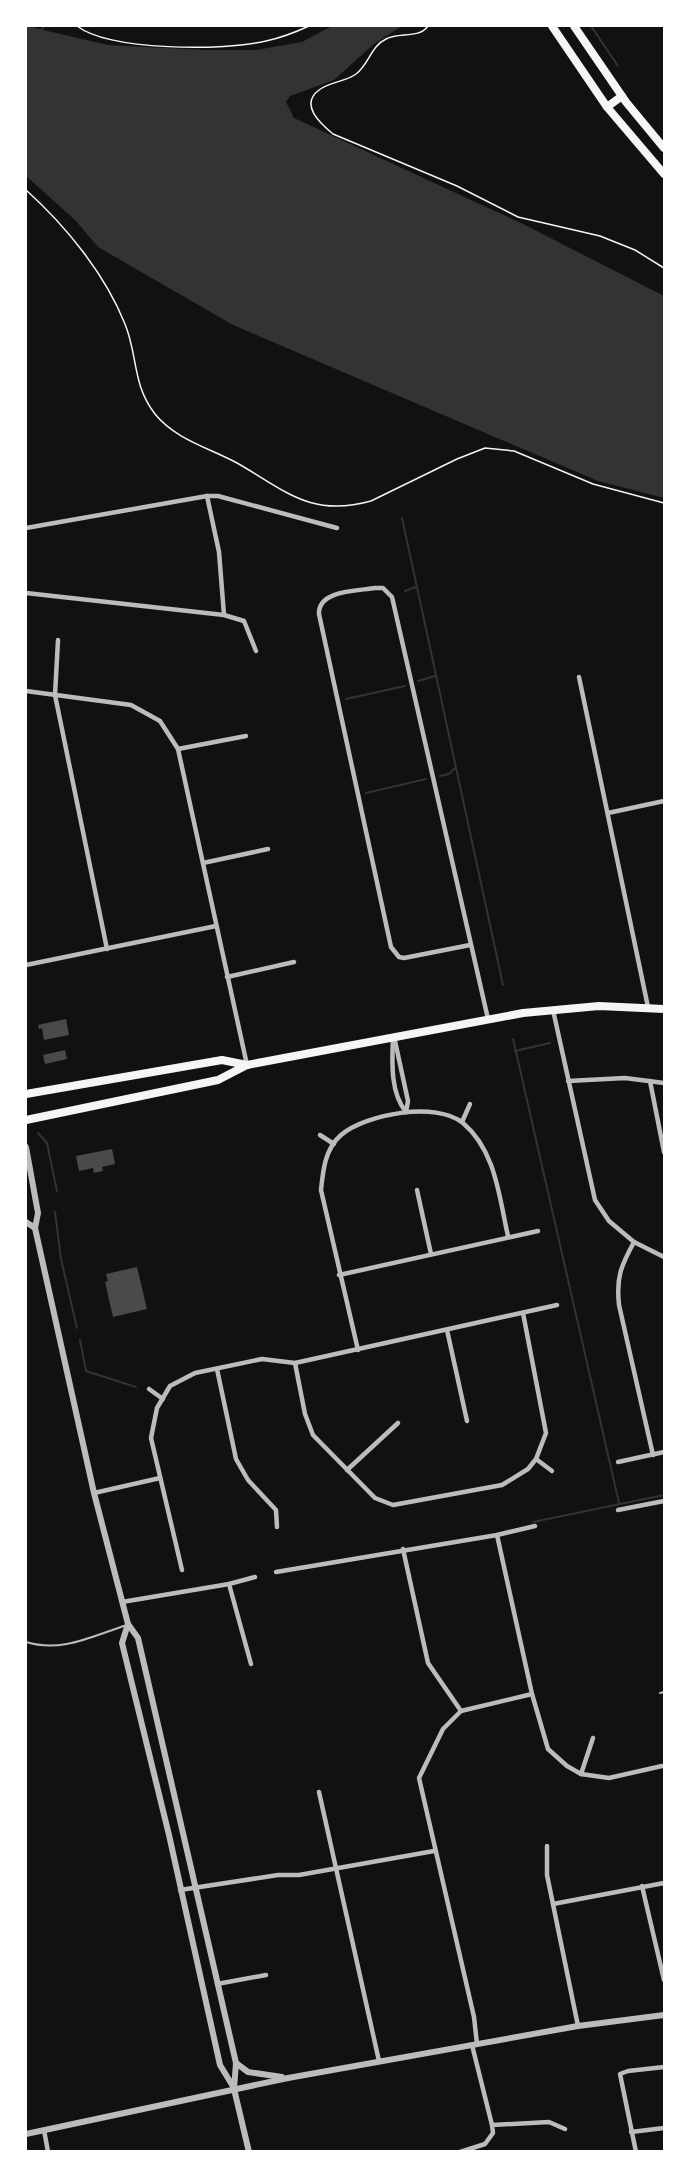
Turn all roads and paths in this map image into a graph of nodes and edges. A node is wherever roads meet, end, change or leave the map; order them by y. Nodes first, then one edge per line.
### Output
1 (77, 26) edge
2 (309, 26) edge
3 (428, 26) edge
4 (552, 26) edge
5 (574, 26) edge
6 (622, 96) junction
7 (607, 107) junction
8 (664, 148) edge
9 (664, 174) edge
10 (26, 190) edge
11 (664, 268) edge
12 (207, 496) junction
13 (664, 503) edge
14 (26, 528) edge
15 (337, 528) dead end
16 (390, 584) dead end
17 (386, 590) junction
18 (26, 593) edge
19 (224, 615) junction
20 (58, 640) dead end
21 (256, 651) dead end
22 (579, 677) dead end
23 (26, 691) edge
24 (55, 695) junction
25 (246, 736) dead end
26 (178, 749) junction
27 (664, 801) edge
28 (608, 813) junction
29 (268, 849) dead end
30 (203, 863) junction
31 (216, 926) junction
32 (470, 945) junction
33 (107, 949) junction
34 (294, 962) dead end
35 (26, 965) edge
36 (227, 977) junction
37 (648, 1007) junction
38 (664, 1009) edge
39 (553, 1010) junction
40 (488, 1019) junction
41 (393, 1037) junction
42 (247, 1065) junction
43 (568, 1081) junction
44 (650, 1081) junction
45 (664, 1083) edge
46 (26, 1094) edge
47 (470, 1104) dead end
48 (406, 1112) junction
49 (26, 1120) edge
50 (462, 1122) junction
51 (320, 1135) dead end
52 (334, 1144) junction
53 (26, 1147) edge
54 (664, 1152) edge
55 (417, 1190) dead end
56 (26, 1222) edge
57 (35, 1228) junction
58 (538, 1232) dead end
59 (508, 1236) junction
60 (634, 1242) junction
61 (431, 1254) junction
62 (664, 1257) edge
63 (339, 1275) junction
64 (557, 1305) dead end
65 (522, 1313) junction
66 (447, 1330) junction
67 (358, 1350) junction
68 (295, 1363) junction
69 (217, 1369) junction
70 (149, 1389) dead end
71 (163, 1399) junction
72 (467, 1421) dead end
73 (398, 1423) dead end
74 (664, 1452) edge
75 (653, 1455) junction
76 (536, 1459) junction
77 (618, 1462) dead end
78 (347, 1470) junction
79 (552, 1471) dead end
80 (160, 1478) junction
81 (94, 1493) junction
82 (664, 1501) edge
83 (618, 1510) dead end
84 (535, 1526) dead end
85 (277, 1527) dead end
86 (497, 1535) junction
87 (403, 1549) junction
88 (182, 1570) dead end
89 (276, 1572) dead end
90 (255, 1577) dead end
91 (229, 1584) junction
92 (122, 1602) junction
93 (128, 1624) junction
94 (26, 1642) edge
95 (251, 1664) dead end
96 (664, 1692) edge
97 (660, 1693) dead end
98 (532, 1694) junction
99 (461, 1711) junction
100 (593, 1738) dead end
101 (662, 1766) dead end
102 (581, 1774) junction
103 (319, 1792) dead end
104 (548, 1846) dead end
105 (434, 1851) junction
106 (336, 1869) junction
107 (664, 1883) edge
108 (195, 1886) junction
109 (642, 1886) junction
110 (180, 1890) junction
111 (553, 1904) junction
112 (266, 1975) dead end
113 (664, 1980) edge
114 (218, 1984) junction
115 (664, 2015) edge
116 (578, 2026) junction
117 (475, 2044) junction
118 (380, 2061) junction
119 (236, 2063) junction
120 (664, 2067) edge
121 (288, 2078) junction
122 (234, 2089) junction
123 (492, 2126) junction
124 (664, 2128) edge
125 (565, 2129) dead end
126 (44, 2130) junction
127 (631, 2132) junction
128 (26, 2134) edge
129 (48, 2151) edge
130 (249, 2151) edge
131 (460, 2151) edge
132 (636, 2151) edge

1 - 2 path
3 - 11 path
4 - 7 main road
5 - 6 main road
6 - 7 main road
6 - 8 main road
7 - 9 main road
10 - 13 path
12 - 14 street
12 - 15 street
12 - 19 street
16 - 17 street
17 - 32 street
17 - 32 street
18 - 19 street
19 - 21 street
20 - 24 street
22 - 28 street
23 - 24 street
24 - 26 street
24 - 33 street
25 - 26 street
26 - 30 street
27 - 28 street
28 - 37 street
29 - 30 street
30 - 31 street
31 - 33 street
31 - 36 street
32 - 40 street
33 - 35 street
34 - 36 street
36 - 42 street
37 - 38 main road
37 - 39 main road
39 - 40 main road
39 - 43 street
40 - 41 main road
41 - 42 main road
41 - 48 street
41 - 48 street
42 - 46 main road
42 - 49 main road
43 - 44 street
43 - 60 street
44 - 45 street
44 - 54 street
47 - 50 street
48 - 50 street
48 - 52 street
50 - 59 street
51 - 52 street
52 - 63 street
53 - 57 street
55 - 61 street
56 - 57 street
57 - 81 street
58 - 59 street
59 - 61 street
60 - 62 street
60 - 75 street
61 - 63 street
63 - 67 street
64 - 65 street
65 - 66 street
65 - 76 street
66 - 67 street
66 - 72 street
67 - 68 street
68 - 69 street
68 - 78 street
69 - 71 street
69 - 85 street
70 - 71 street
71 - 80 street
73 - 78 street
74 - 75 street
75 - 77 street
76 - 78 street
76 - 79 street
80 - 81 street
80 - 88 street
81 - 92 street
82 - 83 street
84 - 86 street
86 - 87 street
86 - 98 street
87 - 89 street
87 - 99 street
90 - 91 street
91 - 92 street
91 - 95 street
92 - 93 street
93 - 94 lane
93 - 108 street
93 - 110 street
96 - 97 lane
98 - 99 street
98 - 102 street
99 - 105 street
100 - 102 street
101 - 102 street
103 - 106 street
104 - 111 street
105 - 106 street
105 - 117 street
106 - 108 street
106 - 118 street
107 - 109 street
108 - 110 street
108 - 114 street
109 - 111 street
109 - 113 street
110 - 122 street
111 - 116 street
112 - 114 street
114 - 119 street
115 - 116 street
116 - 117 street
117 - 118 street
117 - 123 street
118 - 121 street
119 - 121 street
119 - 122 street
120 - 127 street
121 - 122 street
122 - 126 street
122 - 130 street
123 - 125 street
123 - 131 street
124 - 127 street
126 - 128 street
126 - 129 street
127 - 132 street

